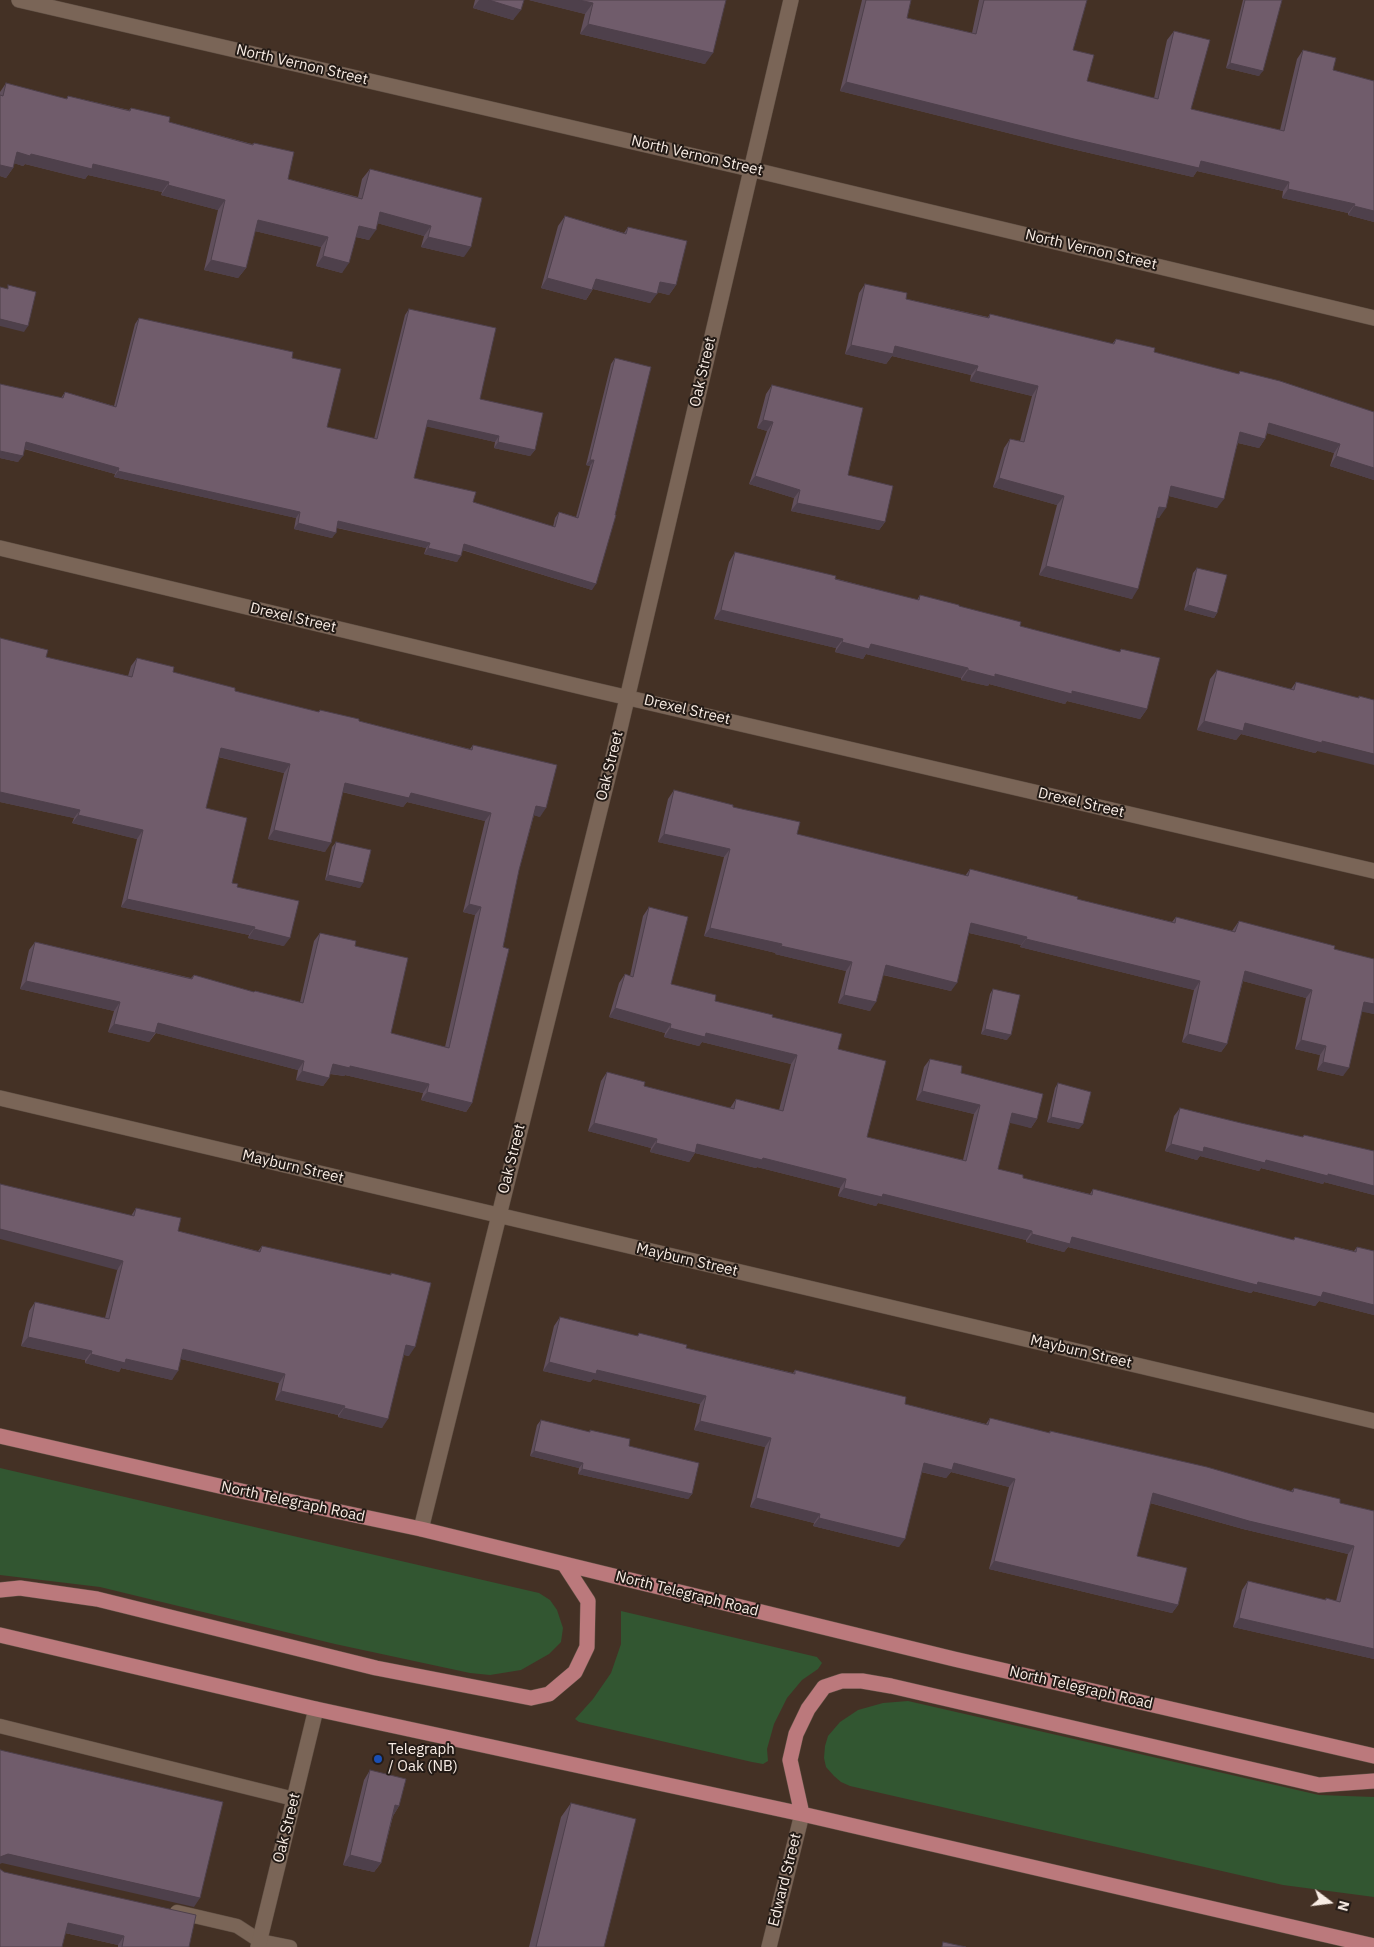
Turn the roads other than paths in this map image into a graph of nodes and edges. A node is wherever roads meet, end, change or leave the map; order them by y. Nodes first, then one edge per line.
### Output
1 (19, 0) edge
2 (791, 0) edge
3 (750, 168) junction
4 (1374, 318) edge
5 (0, 548) edge
6 (627, 697) junction
7 (1374, 871) edge
8 (0, 1098) edge
9 (498, 1215) junction
10 (1374, 1421) edge
11 (0, 1436) edge
12 (421, 1529) junction
13 (564, 1564) junction
14 (0, 1590) edge
15 (0, 1635) edge
16 (316, 1709) junction
17 (0, 1726) edge
18 (1374, 1756) edge
19 (1374, 1781) edge
20 (294, 1799) junction
21 (802, 1814) junction
22 (161, 1909) edge
23 (259, 1944) edge
24 (1374, 1946) edge
25 (290, 1947) edge
26 (769, 1947) edge

1 - 3 street, North Vernon Street
2 - 3 street, Oak Street
3 - 4 street, North Vernon Street
3 - 6 street, Oak Street
5 - 6 street, Drexel Street
6 - 7 street, Drexel Street
6 - 9 street, Oak Street
8 - 9 street, Mayburn Street
9 - 10 street, Mayburn Street
9 - 12 street, Oak Street
11 - 12 main road, North Telegraph Road
12 - 13 main road, North Telegraph Road
13 - 14 main road
13 - 18 main road, North Telegraph Road
15 - 16 main road
16 - 20 street, Oak Street
16 - 21 main road
17 - 20 lane
19 - 21 main road
20 - 23 street, Oak Street
21 - 24 main road
21 - 26 street, Edward Street
22 - 23 lane
23 - 25 lane

